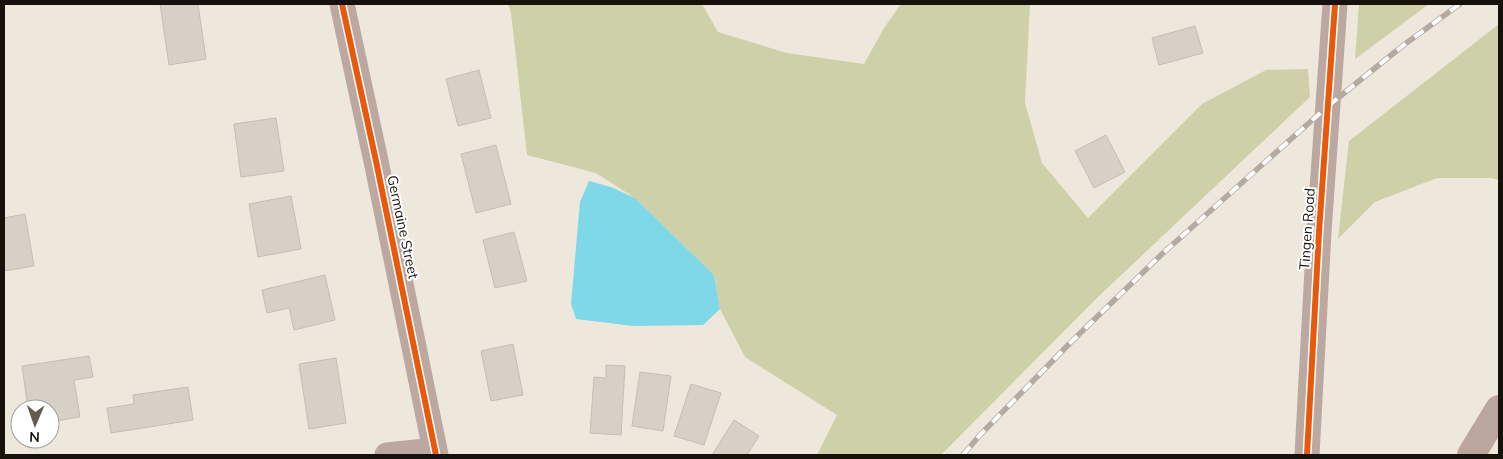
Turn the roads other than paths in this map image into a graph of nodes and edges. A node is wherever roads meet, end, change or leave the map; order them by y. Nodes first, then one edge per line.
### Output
1 (342, 4) edge
2 (1335, 4) edge
3 (1499, 409) edge
4 (436, 452) edge
5 (387, 455) edge
6 (1307, 455) edge
7 (1471, 455) edge

1 - 4 street, Germaine Street
2 - 6 street, Tingen Road
3 - 7 main road
4 - 5 street

